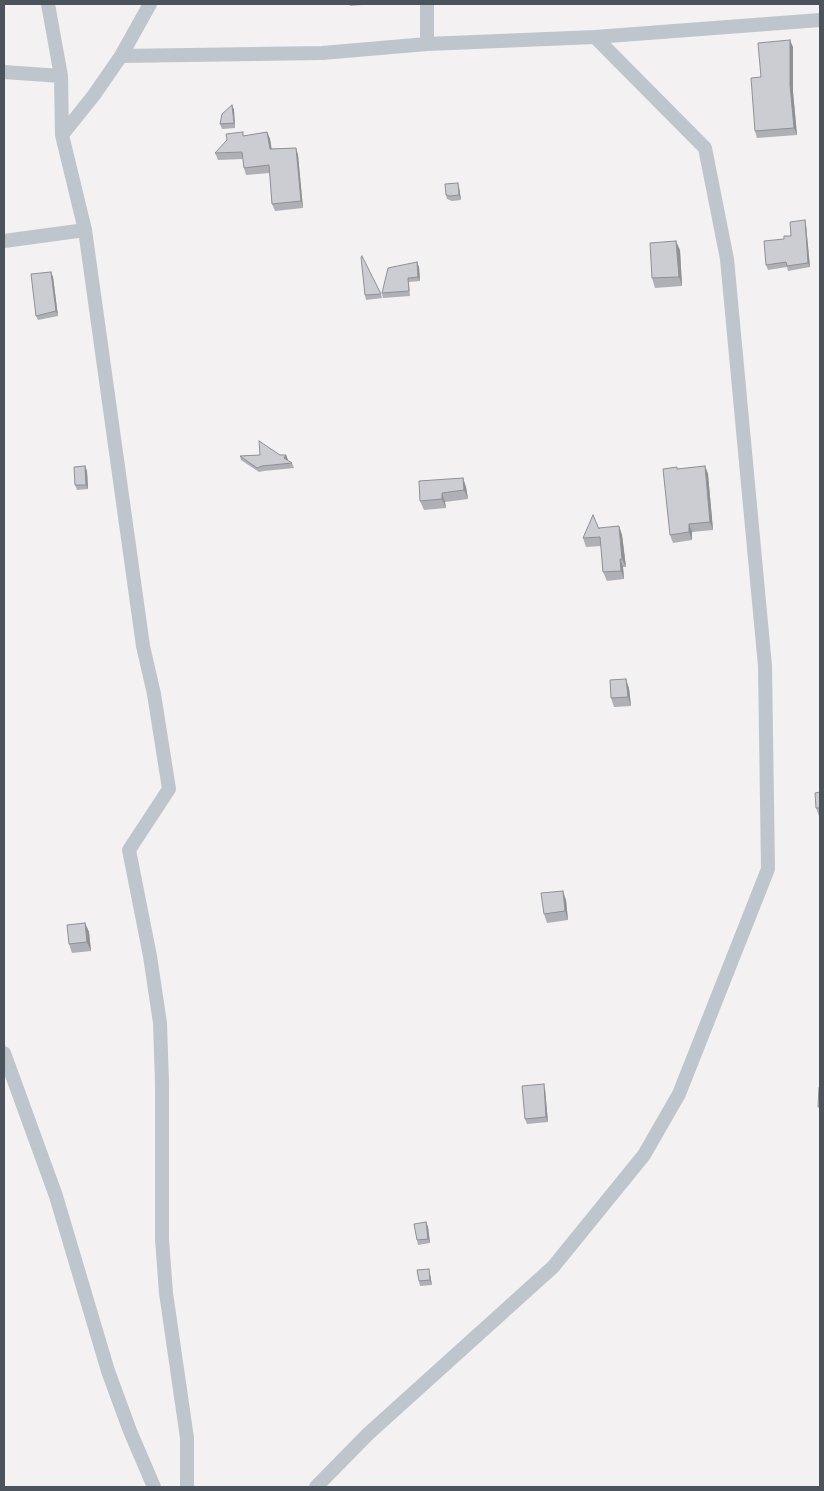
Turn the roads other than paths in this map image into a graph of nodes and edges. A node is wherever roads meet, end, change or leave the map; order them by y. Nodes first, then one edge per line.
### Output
1 (48, 4) edge
2 (150, 4) edge
3 (427, 4) edge
4 (820, 20) edge
5 (594, 37) junction
6 (427, 44) junction
7 (121, 56) junction
8 (4, 72) edge
9 (61, 76) junction
10 (62, 135) junction
11 (85, 230) junction
12 (4, 241) edge
13 (4, 1053) edge
14 (154, 1487) edge
15 (188, 1487) edge
16 (316, 1487) edge

1 - 9 street
2 - 7 street
3 - 6 street
4 - 5 street
5 - 6 street
5 - 16 street
6 - 7 street
7 - 10 street
8 - 9 street
9 - 10 street
10 - 11 street
11 - 12 street
11 - 15 street
13 - 14 street

